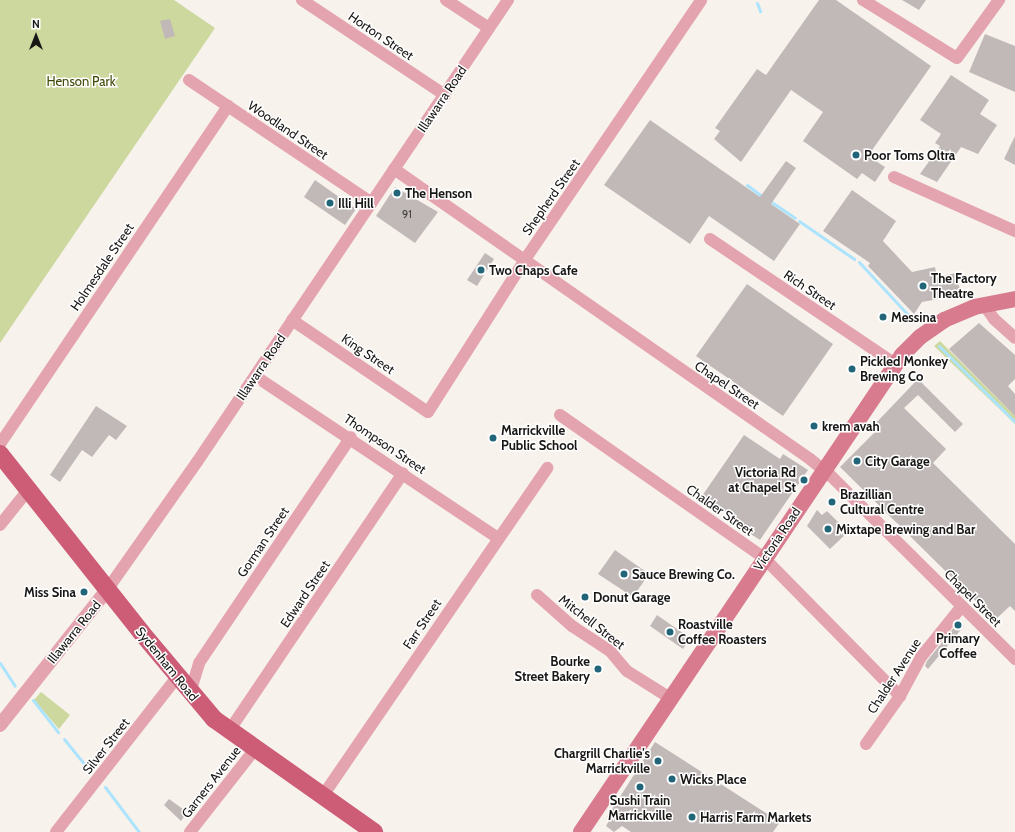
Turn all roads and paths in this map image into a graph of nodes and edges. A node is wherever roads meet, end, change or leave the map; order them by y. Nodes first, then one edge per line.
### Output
1 (302, 0) edge
2 (446, 0) edge
3 (508, 0) edge
4 (701, 0) edge
5 (863, 0) edge
6 (999, 0) edge
7 (489, 28) junction
8 (189, 80) dead end
9 (445, 95) junction
10 (228, 106) junction
11 (394, 169) junction
12 (894, 177) dead end
13 (372, 203) junction
14 (1015, 231) edge
15 (710, 239) dead end
16 (526, 260) junction
17 (1015, 299) edge
18 (984, 305) junction
19 (292, 320) junction
20 (1015, 338) edge
21 (895, 364) junction
22 (255, 376) junction
23 (428, 412) joint
24 (560, 415) dead end
25 (351, 437) junction
26 (0, 444) edge
27 (0, 454) edge
28 (547, 468) dead end
29 (824, 470) junction
30 (404, 474) junction
31 (28, 490) junction
32 (0, 525) edge
33 (498, 538) junction
34 (764, 558) junction
35 (107, 590) junction
36 (537, 595) dead end
37 (962, 606) junction
38 (1015, 659) edge
39 (199, 663) junction
40 (175, 674) junction
41 (190, 693) junction
42 (900, 696) junction
43 (670, 698) junction
44 (0, 725) edge
45 (229, 731) junction
46 (866, 744) dead end
47 (255, 749) junction
48 (322, 797) junction
49 (56, 832) edge
50 (190, 832) edge
51 (374, 832) edge
52 (581, 832) edge

1 - 9 street, Horton Street
2 - 7 street
3 - 7 street, Illawarra Road
4 - 16 street, Shepherd Street
5 - 6 street
7 - 9 street, Illawarra Road
8 - 10 street, Woodland Street
9 - 11 street, Illawarra Road
10 - 13 street, Woodland Street
10 - 26 street, Holmesdale Street
11 - 13 street, Illawarra Road
11 - 16 street, Chapel Street
12 - 14 street
13 - 19 street, Illawarra Road
15 - 21 street, Rich Street
16 - 23 street, Shepherd Street
16 - 29 street, Chapel Street
17 - 18 main road, Victoria Road
18 - 20 street
18 - 21 main road, Victoria Road
19 - 22 street, Illawarra Road
19 - 23 street, King Street
21 - 29 main road, Victoria Road
22 - 25 street, Thompson Street
22 - 35 street, Illawarra Road
24 - 34 street, Chalder Street
25 - 30 street, Thompson Street
25 - 39 street, Gorman Street
27 - 31 main road, Sydenham Road
28 - 33 street, Farr Street
29 - 34 main road, Victoria Road
29 - 37 street, Chapel Street
30 - 33 street, Thompson Street
30 - 45 street, Edward Street
31 - 32 street
31 - 35 main road, Sydenham Road
33 - 48 street, Farr Street
34 - 42 street, Chalder Street
34 - 43 main road, Victoria Road
35 - 40 main road, Sydenham Road
35 - 44 street, Illawarra Road
36 - 43 street, Mitchell Street
37 - 38 street, Chapel Street
37 - 42 street, Chalder Avenue
39 - 40 street
39 - 41 street, Gorman Street
40 - 41 main road, Sydenham Road
40 - 49 street, Silver Street
41 - 45 main road, Sydenham Road
42 - 46 street, Chalder Avenue
43 - 52 main road, Victoria Road
45 - 47 main road, Sydenham Road
47 - 48 main road, Sydenham Road
47 - 50 street, Garners Avenue
48 - 51 main road, Sydenham Road

